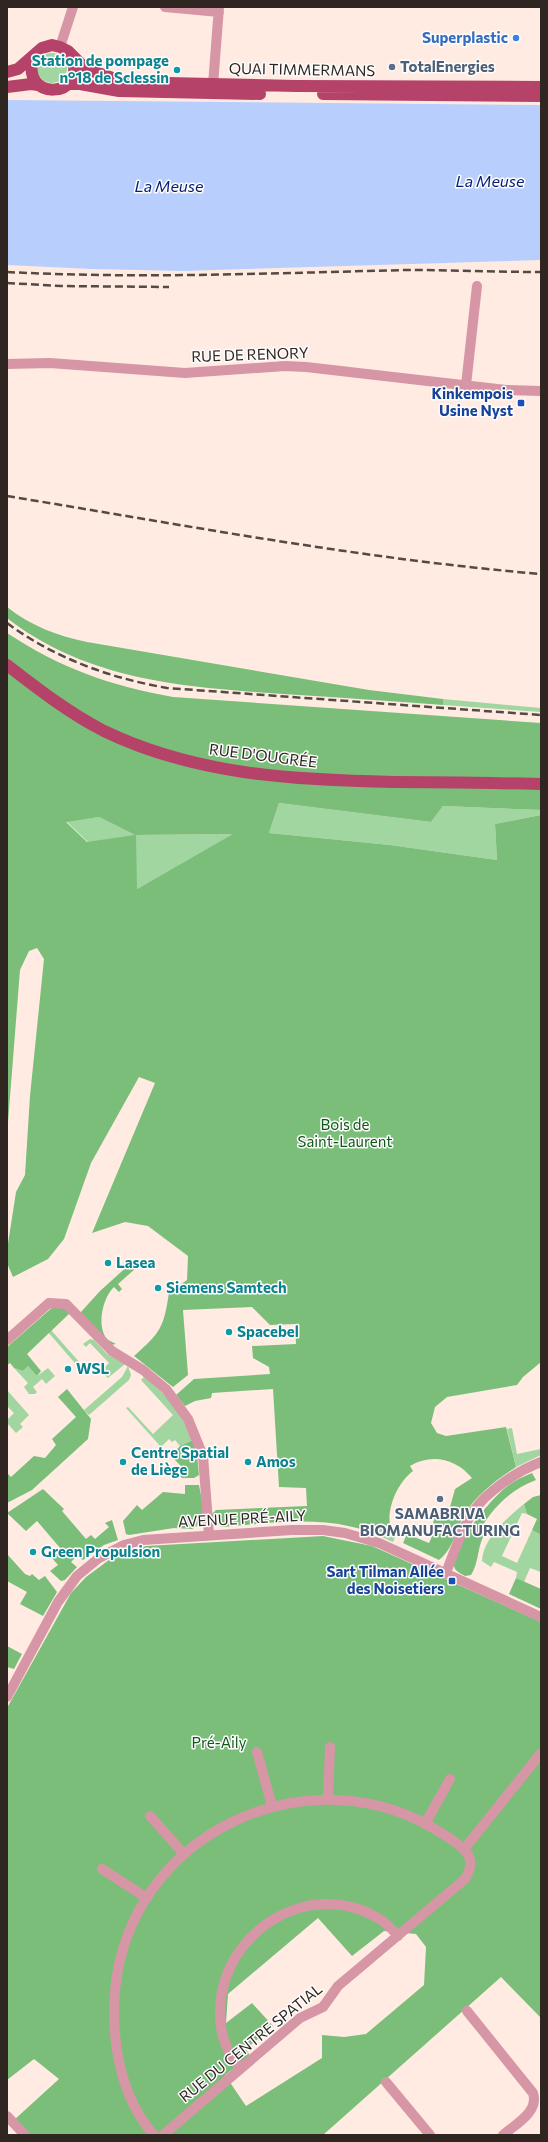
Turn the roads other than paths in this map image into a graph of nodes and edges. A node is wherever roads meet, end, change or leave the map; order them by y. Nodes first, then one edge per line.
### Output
1 (73, 7) edge
2 (165, 7) edge
3 (219, 10) edge
4 (60, 47) junction
5 (71, 55) junction
6 (34, 56) junction
7 (7, 72) edge
8 (68, 84) junction
9 (38, 85) junction
10 (213, 85) junction
11 (7, 86) edge
12 (541, 87) edge
13 (541, 96) edge
14 (477, 286) dead end
15 (7, 364) edge
16 (466, 385) junction
17 (541, 391) edge
18 (7, 665) edge
19 (541, 784) edge
20 (7, 1340) edge
21 (541, 1462) edge
22 (209, 1535) junction
23 (446, 1573) junction
24 (541, 1617) edge
25 (7, 1697) edge
26 (330, 1747) dead end
27 (257, 1752) dead end
28 (541, 1753) edge
29 (450, 1779) dead end
30 (328, 1799) junction
31 (272, 1806) junction
32 (150, 1816) dead end
33 (425, 1824) junction
34 (465, 1848) junction
35 (184, 1854) junction
36 (102, 1869) dead end
37 (147, 1898) junction
38 (398, 1936) junction
39 (467, 2011) dead end
40 (241, 2068) junction
41 (386, 2082) dead end
42 (7, 2116) edge
43 (25, 2135) edge
44 (154, 2135) edge
45 (162, 2135) edge
46 (430, 2135) edge
47 (503, 2135) edge

1 - 4 street
2 - 3 street
3 - 10 street
4 - 5 main road
4 - 6 main road
5 - 8 main road
5 - 10 main road, QUAI TIMMERMANS
6 - 7 main road
6 - 9 main road
8 - 9 main road
8 - 13 main road, QUAI TIMMERMANS
9 - 11 main road
10 - 12 main road, QUAI TIMMERMANS
14 - 16 street
15 - 16 street, RUE DE RENORY
16 - 17 street, RUE DE RENORY
18 - 19 main road, RUE D'OUGRÉE
20 - 22 street
21 - 23 street
22 - 23 street, AVENUE PRÉ-AILY
22 - 25 street, AVENUE PRÉ-AILY
23 - 24 street, AVENUE PRÉ-AILY
26 - 30 street
27 - 31 street
28 - 34 street
29 - 33 street
30 - 31 street
30 - 33 street
31 - 35 street
32 - 35 street
33 - 34 street
34 - 38 street, RUE DU CENTRE SPATIAL
35 - 37 street
36 - 37 street
37 - 44 street
38 - 40 street, RUE DU CENTRE SPATIAL
38 - 40 street
39 - 47 street
40 - 45 street, RUE DU CENTRE SPATIAL
41 - 46 street
42 - 43 street

